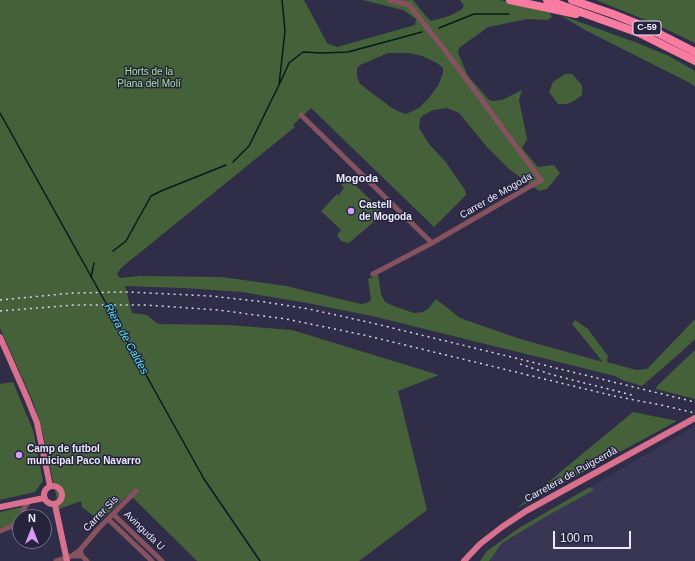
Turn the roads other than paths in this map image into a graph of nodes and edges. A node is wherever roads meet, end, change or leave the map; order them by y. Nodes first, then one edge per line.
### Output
1 (388, 0) edge
2 (510, 0) edge
3 (547, 0) edge
4 (572, 0) edge
5 (579, 0) edge
6 (597, 8) junction
7 (600, 18) junction
8 (695, 52) edge
9 (695, 61) edge
10 (301, 114) dead end
11 (432, 243) junction
12 (373, 274) dead end
13 (0, 337) edge
14 (695, 418) edge
15 (50, 486) junction
16 (136, 491) dead end
17 (44, 498) junction
18 (29, 501) junction
19 (55, 505) junction
20 (0, 507) edge
21 (24, 509) edge
22 (113, 514) junction
23 (108, 518) junction
24 (12, 526) edge
25 (0, 531) edge
26 (81, 553) junction
27 (68, 558) edge
28 (160, 560) edge
29 (56, 561) edge
30 (88, 561) edge
31 (152, 561) edge
32 (464, 561) edge

1 - 11 street, Carrer de Mogoda
2 - 7 highway
3 - 7 highway, C-59
4 - 6 highway, C-59
5 - 6 highway
6 - 8 highway, C-59
7 - 9 highway, C-59
10 - 11 street
11 - 12 street
13 - 15 main road
14 - 32 main road, Carretera de Puigcerdà
15 - 17 main road
15 - 19 main road
16 - 22 street, Carrer Sis
17 - 18 main road
17 - 19 main road
18 - 20 main road
18 - 21 street
19 - 27 main road
22 - 23 street, Carrer Sis
22 - 28 street, Avinguda U
23 - 26 street, Carrer Sis
23 - 31 street, Avinguda U
24 - 25 street
26 - 27 street
26 - 30 street
27 - 29 street

